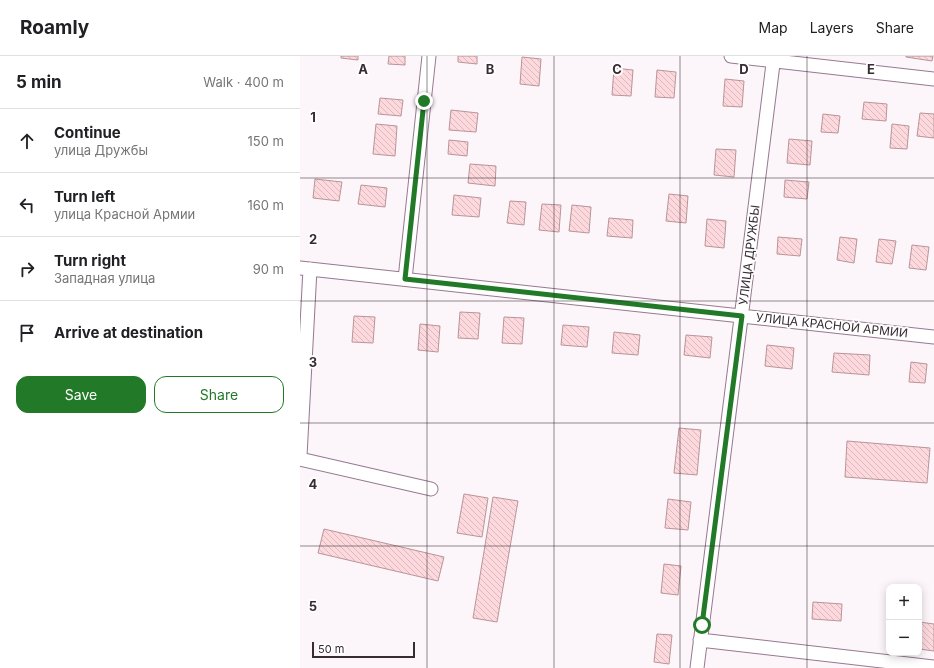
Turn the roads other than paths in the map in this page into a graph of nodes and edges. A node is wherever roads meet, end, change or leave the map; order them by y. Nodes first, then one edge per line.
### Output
1 (429, 56) edge
2 (731, 56) edge
3 (773, 59) edge
4 (934, 79) edge
5 (305, 268) edge
6 (405, 279) junction
7 (742, 316) junction
8 (934, 337) edge
9 (300, 456) edge
10 (300, 459) edge
11 (431, 489) dead end
12 (700, 640) junction
13 (934, 667) edge
14 (697, 668) edge

1 - 6 street
2 - 3 street
3 - 4 street
3 - 7 street, УЛИЦА ДРУЖБЫ
5 - 6 street, УЛИЦА КРАСНОЙ АРМИИ
5 - 9 street
6 - 7 street, УЛИЦА КРАСНОЙ АРМИИ
7 - 8 street, УЛИЦА КРАСНОЙ АРМИИ
7 - 12 street, УЛИЦА ДРУЖБЫ
10 - 11 street
12 - 13 street
12 - 14 street, УЛИЦА ДРУЖБЫ

